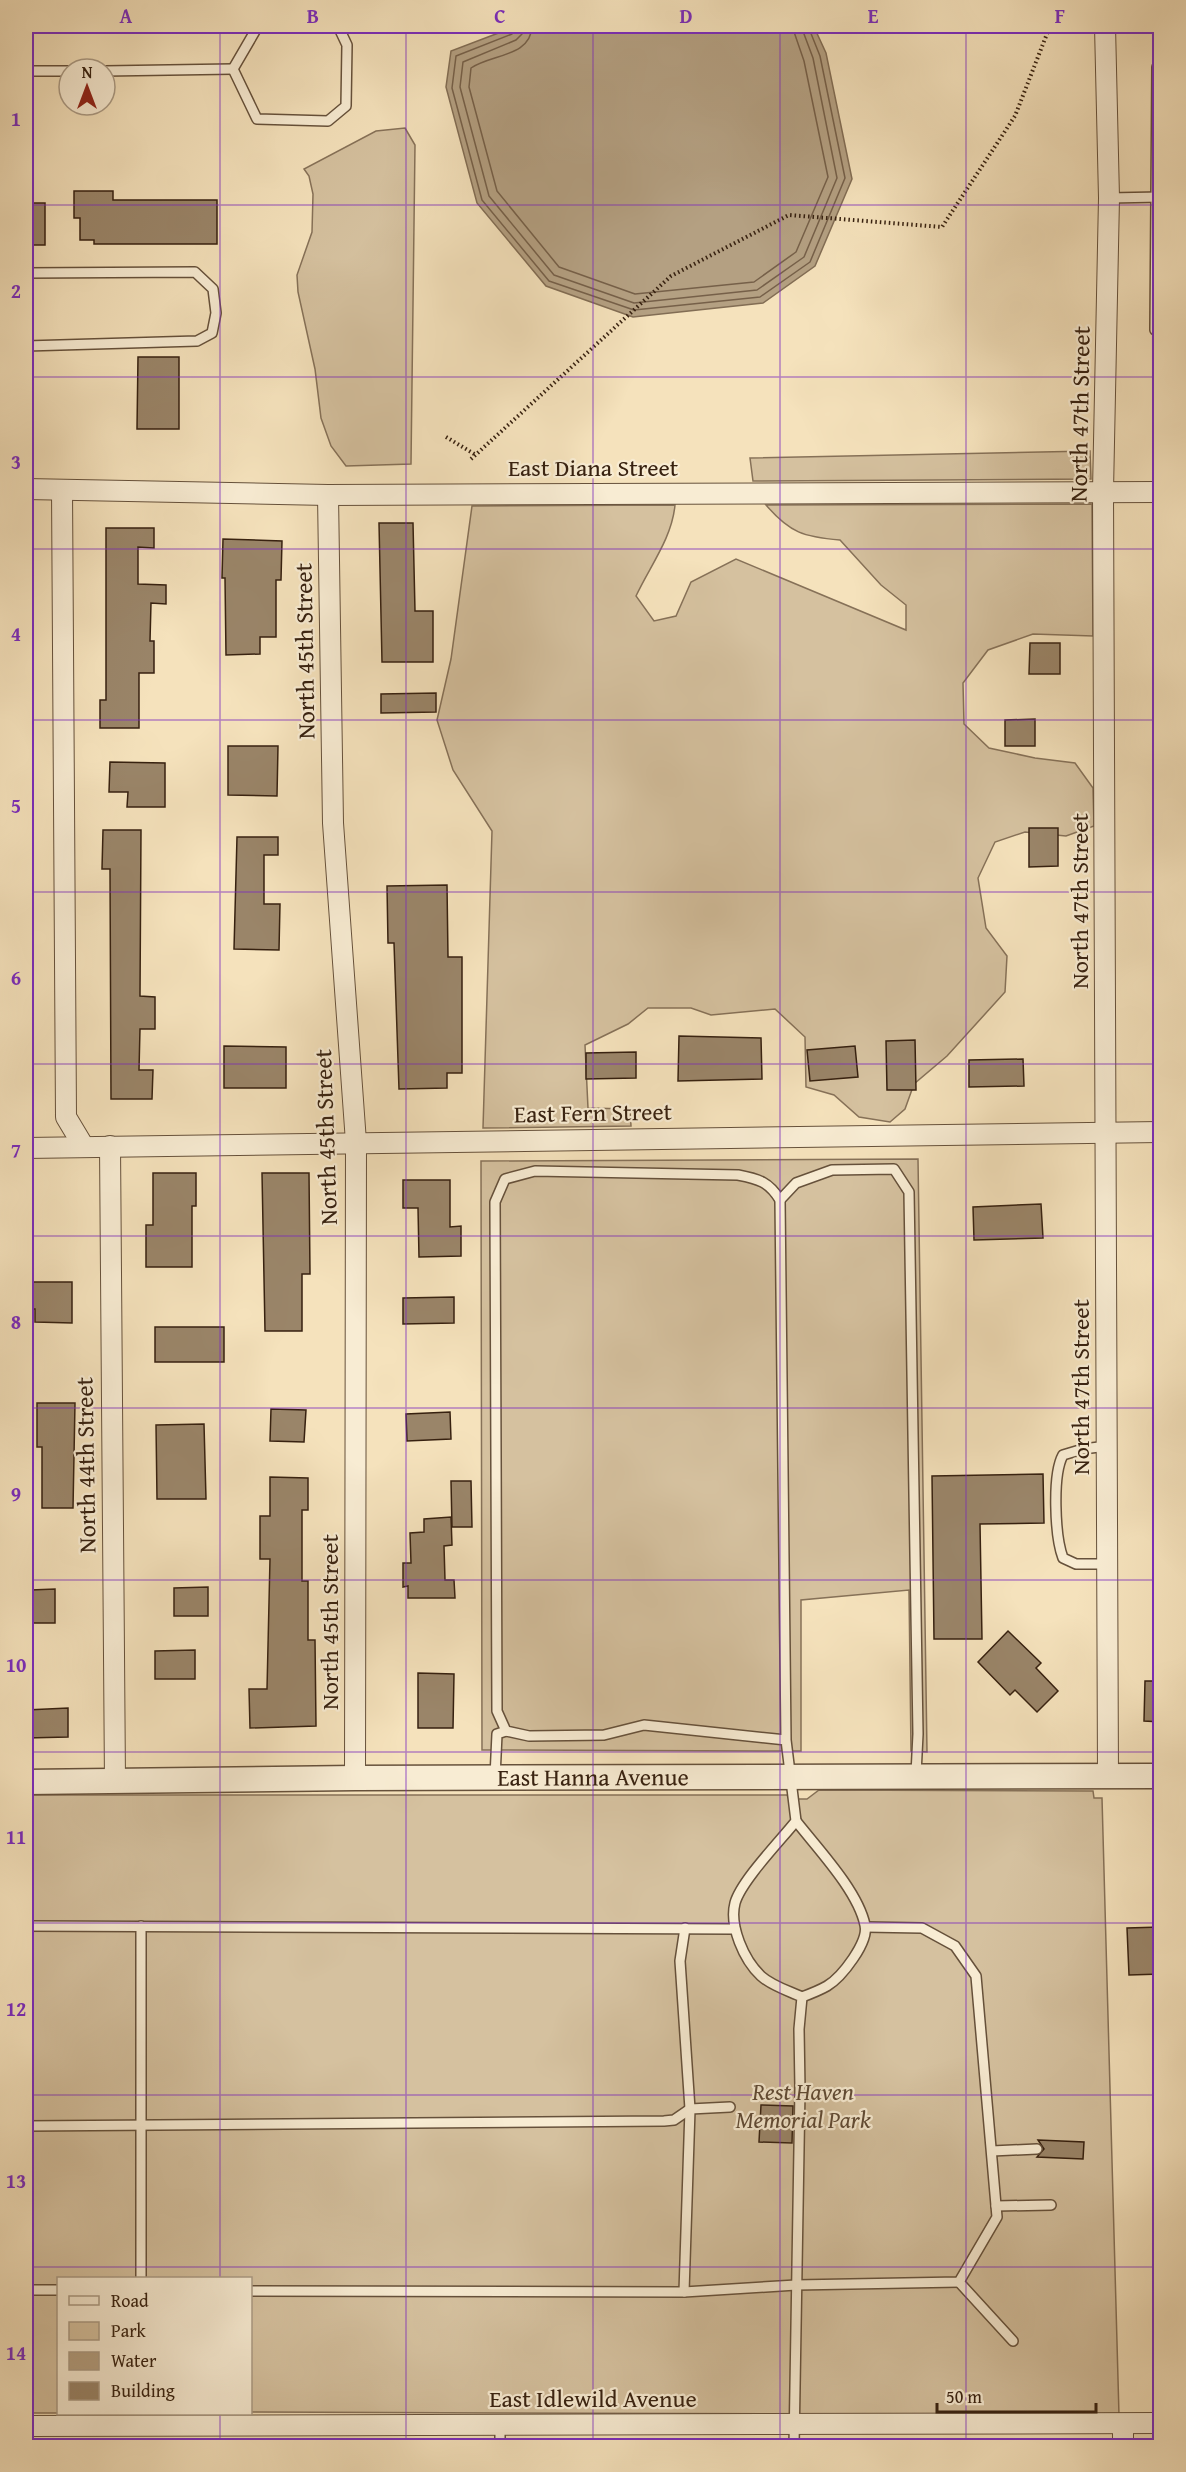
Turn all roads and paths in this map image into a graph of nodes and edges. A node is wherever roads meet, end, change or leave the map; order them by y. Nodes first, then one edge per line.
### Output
1 (258, 26) edge
2 (338, 26) edge
3 (1050, 26) edge
4 (1105, 26) edge
5 (1157, 67) dead end
6 (234, 69) junction
7 (26, 71) edge
8 (57, 71) edge
9 (117, 71) edge
10 (1158, 197) edge
11 (1109, 198) junction
12 (26, 273) edge
13 (1155, 330) dead end
14 (26, 346) edge
15 (446, 437) dead end
16 (476, 455) junction
17 (471, 459) dead end
18 (26, 489) edge
19 (62, 490) junction
20 (1103, 491) junction
21 (1161, 492) edge
22 (328, 495) junction
23 (1106, 1131) junction
24 (1161, 1131) edge
25 (356, 1142) junction
26 (110, 1146) junction
27 (84, 1147) junction
28 (26, 1148) edge
29 (780, 1200) junction
30 (1107, 1446) junction
31 (1108, 1564) junction
32 (506, 1731) junction
33 (786, 1740) junction
34 (1108, 1776) junction
35 (1161, 1776) edge
36 (792, 1777) junction
37 (916, 1777) junction
38 (355, 1778) junction
39 (495, 1778) junction
40 (26, 1782) edge
41 (115, 1782) junction
42 (796, 1821) junction
43 (26, 1926) edge
44 (141, 1926) junction
45 (866, 1927) junction
46 (685, 1928) junction
47 (735, 1929) junction
48 (802, 1997) junction
49 (730, 2107) dead end
50 (690, 2109) junction
51 (140, 2124) junction
52 (26, 2126) edge
53 (1037, 2149) dead end
54 (992, 2151) junction
55 (1050, 2205) dead end
56 (996, 2206) junction
57 (141, 2277) edge
58 (959, 2282) junction
59 (796, 2285) junction
60 (26, 2290) edge
61 (57, 2290) edge
62 (252, 2291) edge
63 (684, 2292) junction
64 (1012, 2341) dead end
65 (1161, 2423) edge
66 (795, 2424) junction
67 (1123, 2424) junction
68 (500, 2425) junction
69 (26, 2426) edge
70 (500, 2446) edge
71 (794, 2446) edge
72 (1123, 2446) edge

1 - 6 lane
2 - 6 lane
3 - 16 path
4 - 11 street, North 47th Street
5 - 10 lane
6 - 9 lane
7 - 8 lane
10 - 11 lane
10 - 13 lane
11 - 20 street, North 47th Street
12 - 14 lane
15 - 16 path
16 - 17 path
18 - 19 street, East Diana Street
19 - 22 street, East Diana Street
19 - 27 street
20 - 21 street, East Diana Street
20 - 22 street, East Diana Street
20 - 23 street, North 47th Street
22 - 25 street, North 45th Street
23 - 24 street, East Fern Street
23 - 25 street, East Fern Street
23 - 30 street, North 47th Street
25 - 26 street, East Fern Street
25 - 38 street, North 45th Street
26 - 27 street, East Fern Street
26 - 41 street, North 44th Street
27 - 28 street, East Fern Street
29 - 32 lane
29 - 33 lane
29 - 37 lane
30 - 31 street, North 47th Street
30 - 31 lane
31 - 34 street, North 47th Street
32 - 33 lane
32 - 39 lane
33 - 36 lane
34 - 35 street, East Hanna Avenue
34 - 37 street, East Hanna Avenue
36 - 37 street, East Hanna Avenue
36 - 39 street, East Hanna Avenue
36 - 42 lane
38 - 39 street, East Hanna Avenue
38 - 41 street, East Hanna Avenue
40 - 41 street, East Hanna Avenue
42 - 45 lane
42 - 47 lane
43 - 44 lane
44 - 46 lane
44 - 51 lane
45 - 48 lane
45 - 54 lane
46 - 47 lane
46 - 50 lane
47 - 48 lane
48 - 59 lane
49 - 50 lane
50 - 51 lane
50 - 63 lane
51 - 52 lane
51 - 57 lane
53 - 54 lane
54 - 56 lane
55 - 56 lane
56 - 58 lane
58 - 59 lane
58 - 64 lane
59 - 63 lane
59 - 66 lane
60 - 61 lane
62 - 63 lane
65 - 67 street, East Idlewild Avenue
66 - 67 street, East Idlewild Avenue
66 - 68 street, East Idlewild Avenue
66 - 71 lane
67 - 72 street
68 - 69 street, East Idlewild Avenue
68 - 70 lane

